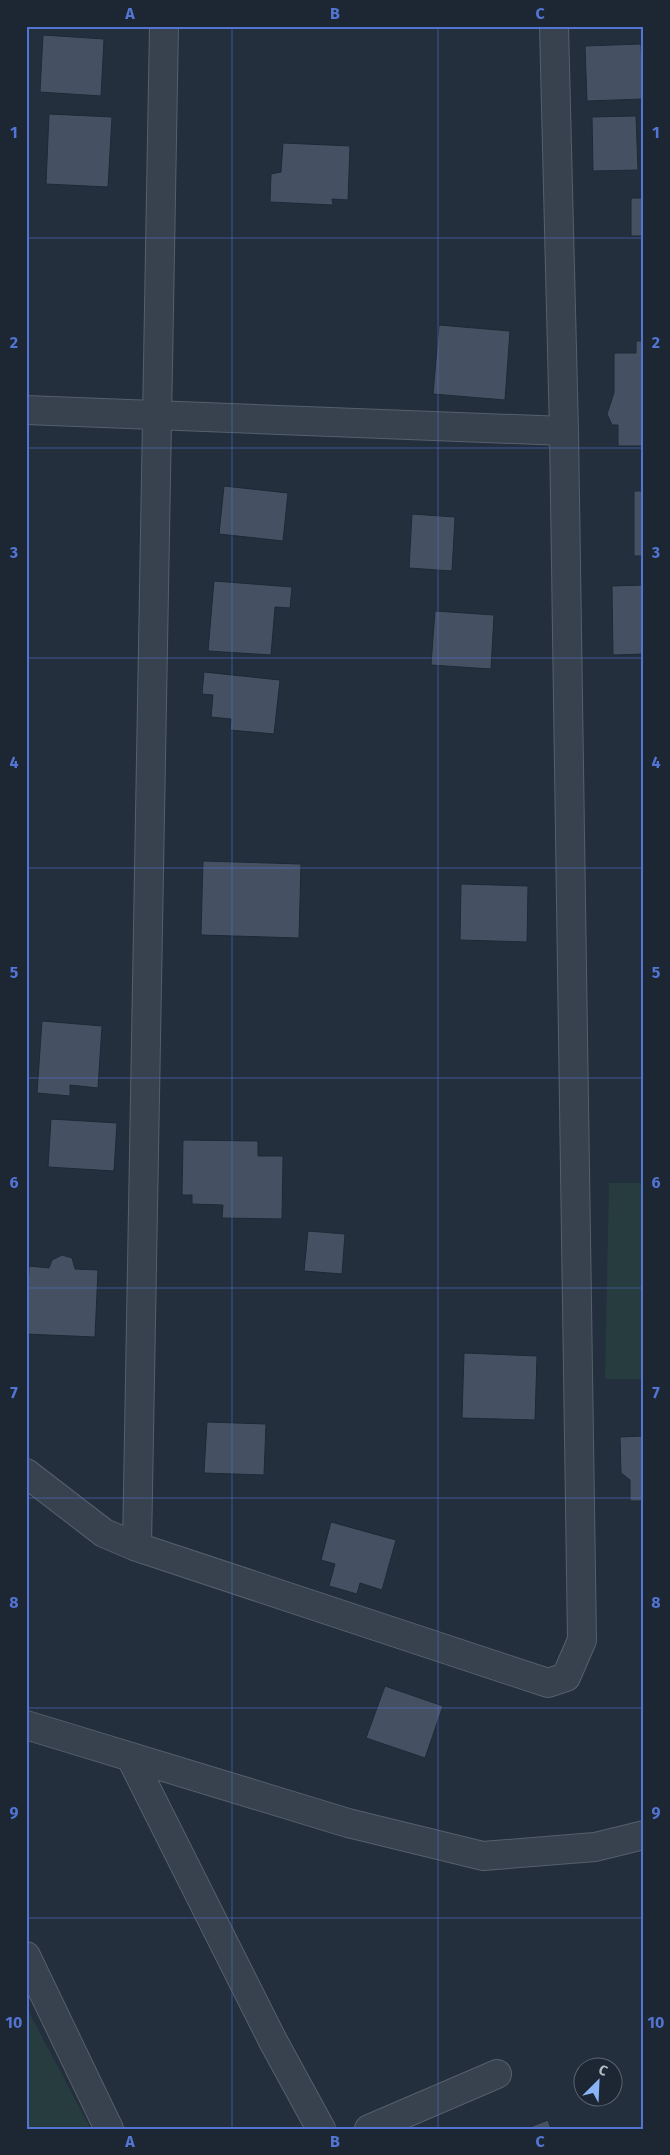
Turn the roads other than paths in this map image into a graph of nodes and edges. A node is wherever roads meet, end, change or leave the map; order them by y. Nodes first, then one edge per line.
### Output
1 (164, 26) edge
2 (554, 26) edge
3 (26, 410) edge
4 (157, 416) junction
5 (564, 431) junction
6 (26, 1473) edge
7 (137, 1547) junction
8 (26, 1725) edge
9 (131, 1758) junction
10 (644, 1835) edge
11 (26, 1956) edge
12 (497, 2074) dead end
13 (109, 2129) edge
14 (321, 2129) edge
15 (369, 2129) edge

1 - 4 street
2 - 5 street
3 - 4 street
4 - 5 street
4 - 7 street
5 - 7 street
6 - 7 street
8 - 9 street
9 - 10 street
9 - 14 street
11 - 13 street
12 - 15 street

